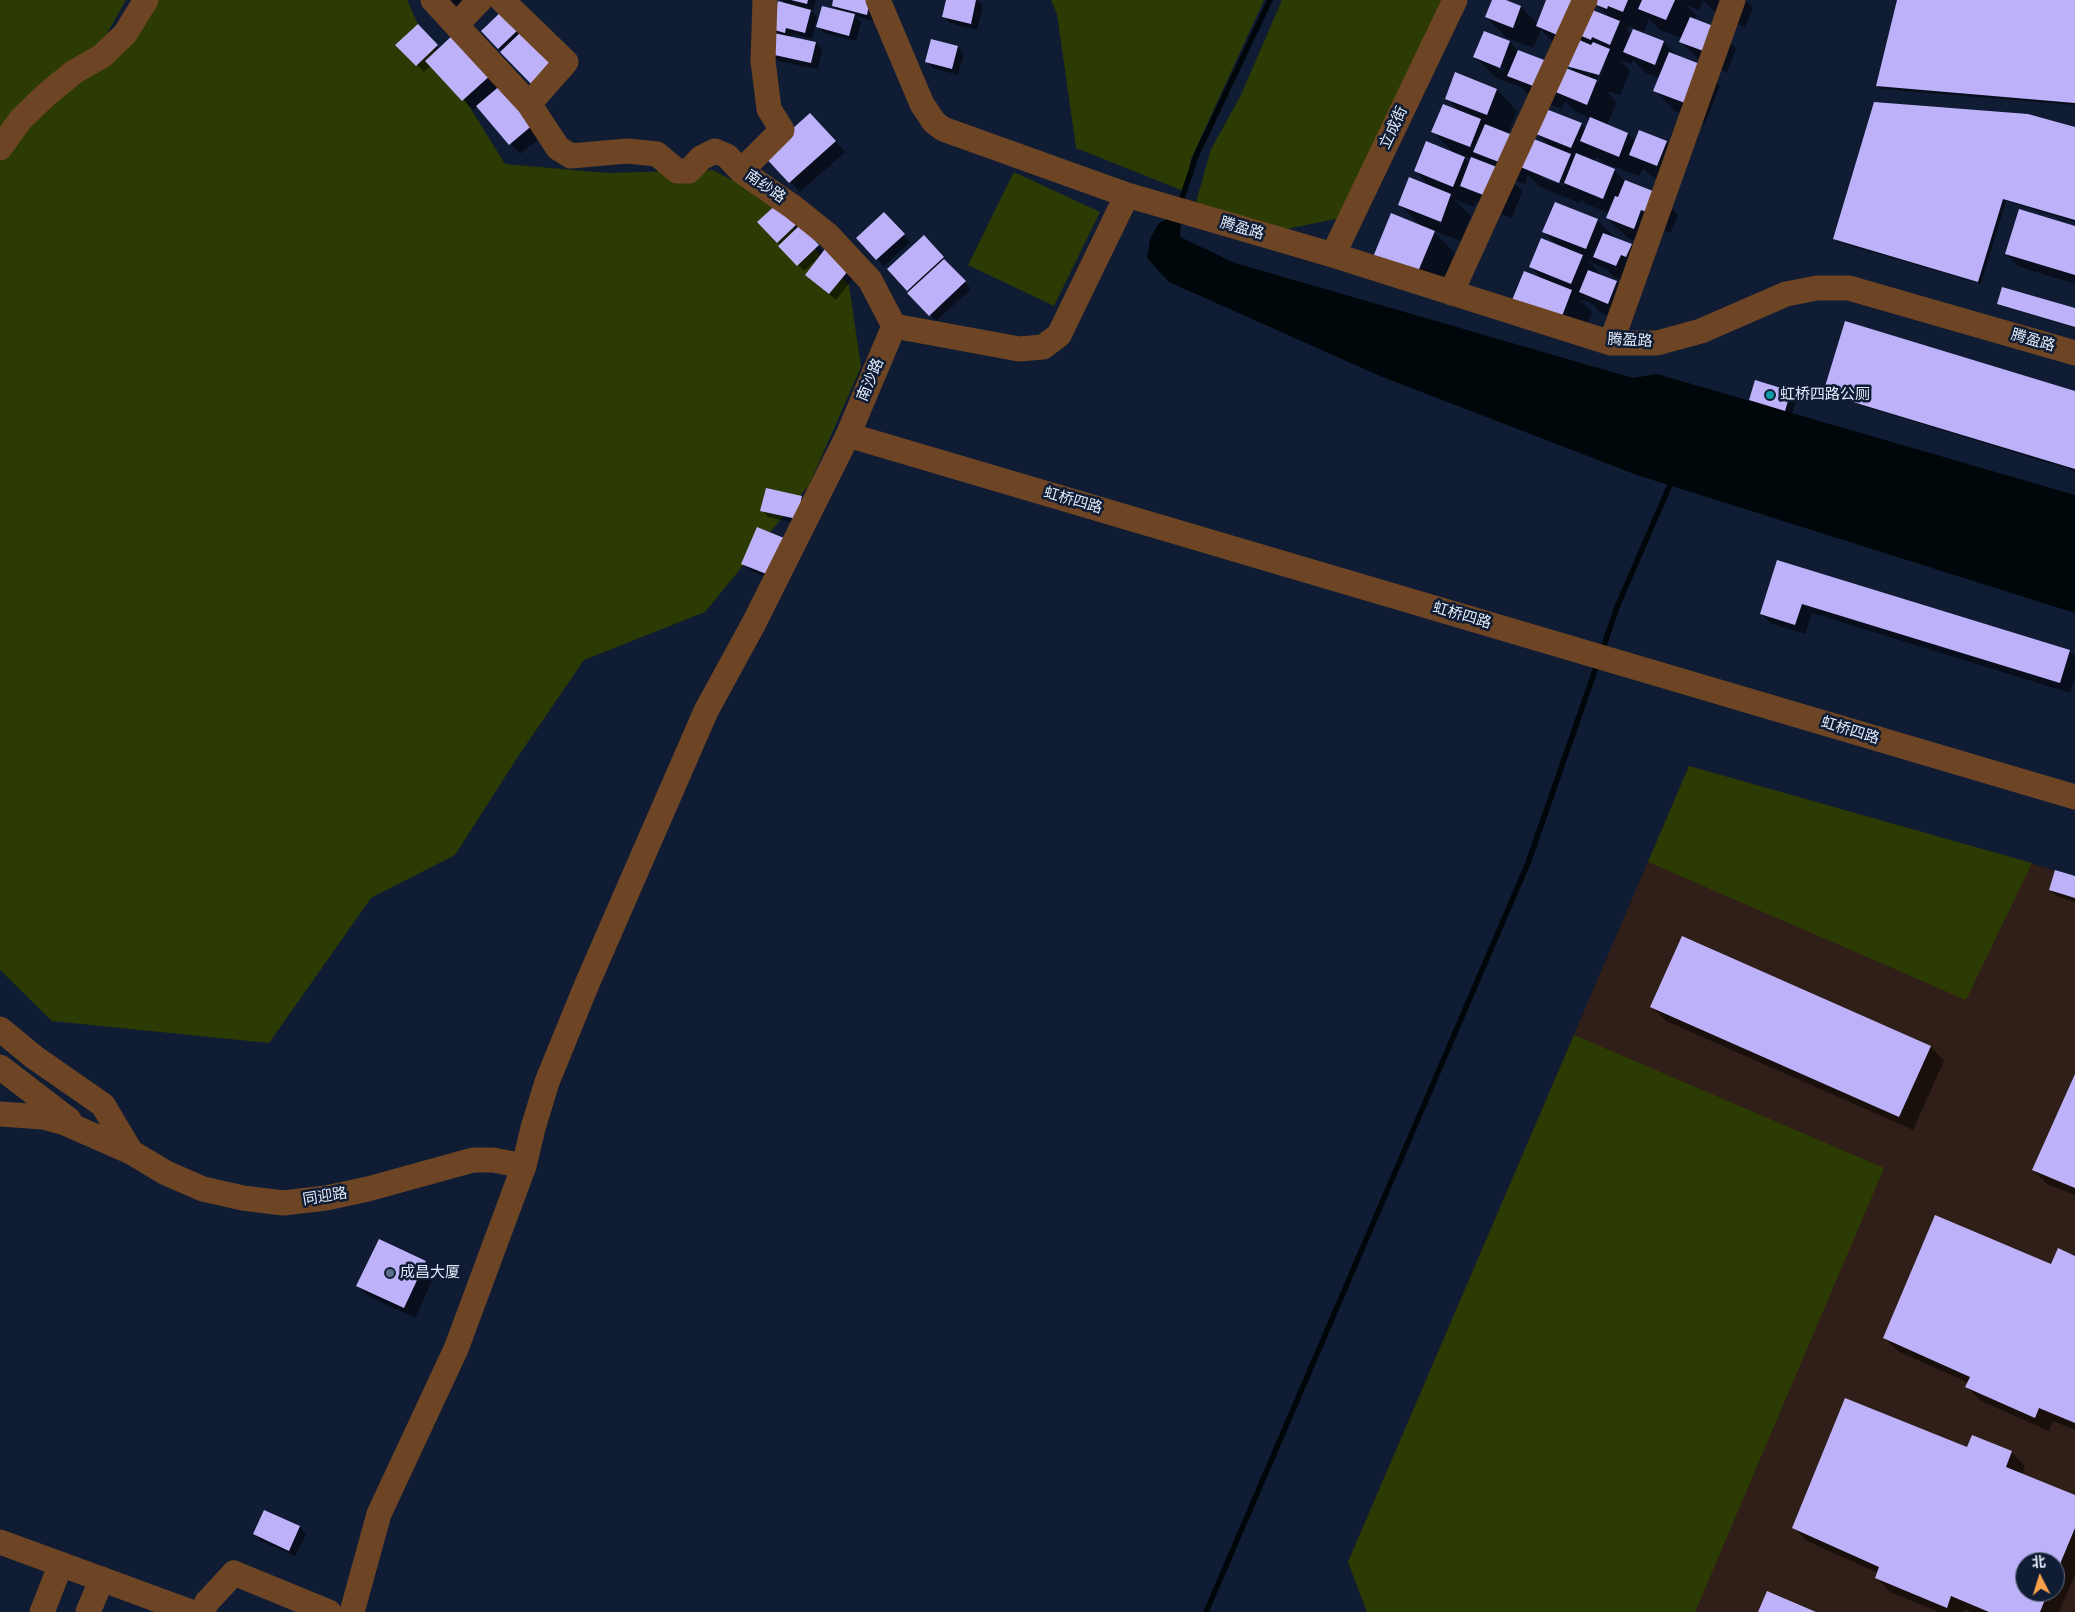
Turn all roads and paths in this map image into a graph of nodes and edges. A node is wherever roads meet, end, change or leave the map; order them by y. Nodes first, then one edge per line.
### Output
1 (146, 0) edge
2 (433, 0) edge
3 (480, 0) edge
4 (502, 0) edge
5 (765, 0) edge
6 (878, 0) edge
7 (1455, 0) edge
8 (1585, 0) edge
9 (1733, 0) edge
10 (457, 24) junction
11 (530, 104) junction
12 (0, 148) edge
13 (741, 171) junction
14 (1127, 195) junction
15 (1333, 255) junction
16 (1451, 294) junction
17 (894, 326) junction
18 (1611, 342) junction
19 (2075, 353) edge
20 (848, 435) junction
21 (2075, 797) edge
22 (9, 1036) edge
23 (0, 1061) edge
24 (0, 1067) edge
25 (0, 1114) edge
26 (85, 1132) junction
27 (131, 1152) junction
28 (524, 1166) junction
29 (0, 1542) edge
30 (61, 1564) junction
31 (102, 1579) junction
32 (145, 1604) edge
33 (42, 1612) edge
34 (88, 1612) edge
35 (191, 1612) edge
36 (202, 1612) edge
37 (330, 1612) edge
38 (352, 1612) edge

1 - 12 street
2 - 10 street
3 - 10 street
4 - 11 street
5 - 13 street, 南纱路
6 - 14 street, 腾盈路
7 - 15 street, 立成街
8 - 16 street
9 - 18 street
10 - 11 street
11 - 13 street
13 - 17 street, 南纱路
14 - 15 street, 腾盈路
14 - 17 street
15 - 16 street, 腾盈路
16 - 18 street, 腾盈路
17 - 20 street, 南沙路
18 - 19 street, 腾盈路
20 - 21 street, 虹桥四路
20 - 28 street, 南沙路
22 - 23 street
22 - 27 street
24 - 26 street
25 - 26 street
26 - 27 street, 同迎路
27 - 28 street, 同迎路
28 - 38 street, 南沙路
29 - 30 street
30 - 31 street
30 - 33 street
31 - 32 street
31 - 34 street
32 - 35 street
36 - 37 street

